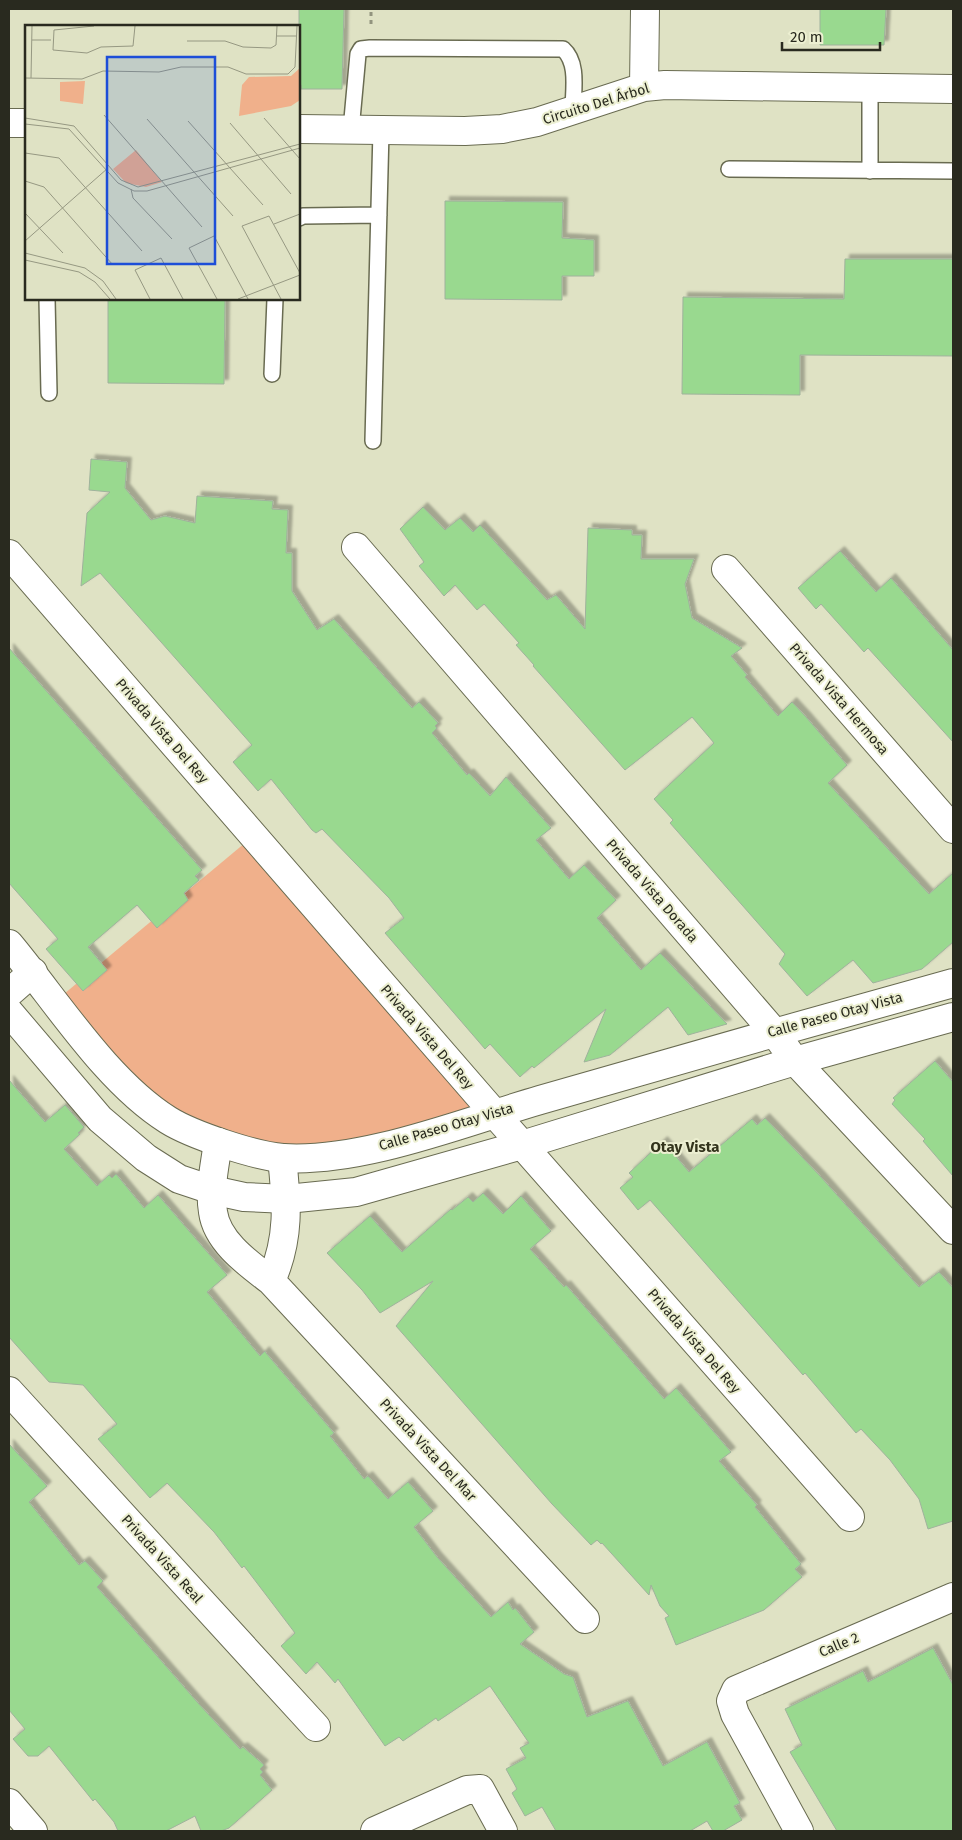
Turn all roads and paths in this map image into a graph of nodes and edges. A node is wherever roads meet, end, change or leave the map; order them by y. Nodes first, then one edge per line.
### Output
1 (645, 9) edge
2 (644, 87) junction
3 (870, 87) junction
4 (953, 88) edge
5 (573, 111) junction
6 (9, 123) edge
7 (25, 123) edge
8 (300, 129) edge
9 (351, 130) junction
10 (381, 131) junction
11 (729, 169) dead end
12 (870, 171) junction
13 (953, 172) edge
14 (379, 216) junction
15 (300, 218) edge
16 (47, 300) edge
17 (275, 300) edge
18 (272, 374) dead end
19 (49, 393) dead end
20 (373, 442) dead end
21 (356, 547) dead end
22 (9, 554) edge
23 (726, 569) dead end
24 (953, 829) edge
25 (9, 944) edge
26 (33, 972) junction
27 (953, 984) edge
28 (9, 993) edge
29 (9, 1012) edge
30 (953, 1017) edge
31 (774, 1032) junction
32 (795, 1061) junction
33 (494, 1114) junction
34 (218, 1142) junction
35 (522, 1145) junction
36 (282, 1158) junction
37 (212, 1190) junction
38 (287, 1199) junction
39 (953, 1230) edge
40 (272, 1281) junction
41 (9, 1391) edge
42 (850, 1517) dead end
43 (953, 1597) edge
44 (585, 1619) dead end
45 (316, 1727) dead end
46 (9, 1802) edge
47 (33, 1831) edge
48 (375, 1831) edge
49 (503, 1831) edge
50 (800, 1831) edge

1 - 2 street
2 - 3 street, Circuito Del Árbol
2 - 5 street, Circuito Del Árbol
3 - 4 street, Circuito Del Árbol
3 - 12 lane
5 - 9 lane
5 - 10 street, Circuito Del Árbol
6 - 7 street
8 - 9 street, Circuito Del Árbol
9 - 10 street, Circuito Del Árbol
10 - 14 lane
11 - 12 lane
12 - 13 lane
14 - 15 lane
14 - 20 lane
16 - 19 lane
17 - 18 lane
21 - 31 street, Privada Vista Dorada
22 - 33 street, Privada Vista Del Rey
23 - 24 street, Privada Vista Hermosa
25 - 26 street, Calle Paseo Otay Vista
26 - 28 street
26 - 34 street, Calle Paseo Otay Vista
27 - 31 street, Calle Paseo Otay Vista
29 - 37 street
30 - 32 street
31 - 32 street, Privada Vista Dorada
31 - 33 street, Calle Paseo Otay Vista
32 - 35 street
32 - 39 street, Privada Vista Dorada
33 - 35 street, Privada Vista Del Rey
33 - 36 street, Calle Paseo Otay Vista
34 - 36 street, Calle Paseo Otay Vista
34 - 37 street, Privada Vista Del Mar
35 - 38 street
35 - 42 street, Privada Vista Del Rey
36 - 38 street
37 - 38 street
37 - 40 street, Privada Vista Del Mar
38 - 40 street
40 - 44 street, Privada Vista Del Mar
41 - 45 street, Privada Vista Real
43 - 50 street, Calle 2
46 - 47 street
48 - 49 street

